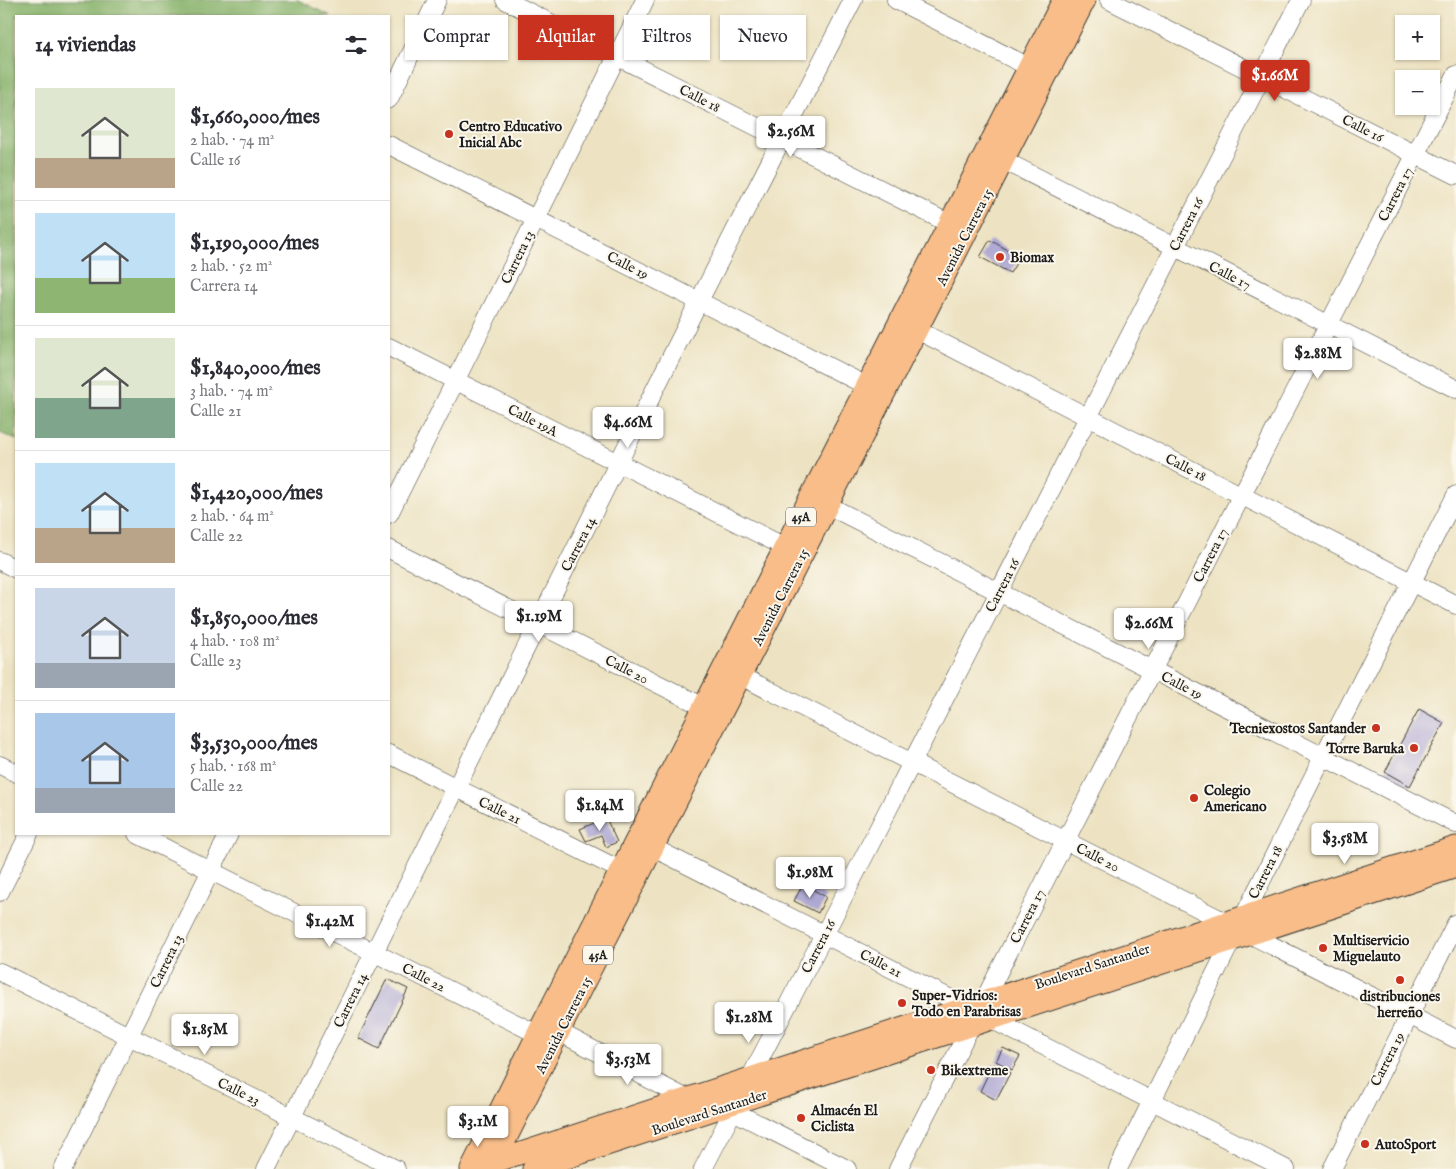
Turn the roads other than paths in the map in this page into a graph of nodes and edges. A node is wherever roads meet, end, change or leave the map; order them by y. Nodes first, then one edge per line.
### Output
1 (437, 0) edge
2 (505, 0) edge
3 (645, 0) edge
4 (853, 0) edge
5 (896, 0) edge
6 (1063, 0) edge
7 (1084, 0) edge
8 (1109, 0) edge
9 (1300, 0) edge
10 (617, 56) junction
11 (1029, 67) junction
12 (1456, 75) edge
13 (1261, 77) junction
14 (390, 97) edge
15 (782, 140) junction
16 (390, 146) edge
17 (1415, 154) junction
18 (1003, 160) junction
19 (1456, 175) edge
20 (536, 219) junction
21 (950, 224) junction
22 (1175, 247) junction
23 (699, 301) junction
24 (1328, 325) junction
25 (917, 330) junction
26 (390, 347) edge
27 (456, 380) junction
28 (867, 386) junction
29 (1456, 389) edge
30 (1088, 417) junction
31 (619, 463) junction
32 (1241, 495) junction
33 (1456, 496) edge
34 (827, 505) junction
35 (390, 512) edge
36 (785, 547) junction
37 (390, 550) edge
38 (0, 561) edge
39 (15, 568) edge
40 (1412, 582) junction
41 (998, 592) junction
42 (1456, 605) edge
43 (538, 624) junction
44 (1152, 670) junction
45 (741, 676) junction
46 (704, 707) junction
47 (390, 755) edge
48 (1323, 757) junction
49 (912, 763) junction
50 (0, 765) edge
51 (15, 772) edge
52 (456, 788) junction
53 (1456, 824) edge
54 (28, 835) edge
55 (139, 835) edge
56 (229, 835) edge
57 (1065, 840) junction
58 (645, 843) junction
59 (1456, 847) edge
60 (1456, 867) edge
61 (211, 871) junction
62 (629, 874) junction
63 (0, 892) edge
64 (1456, 923) edge
65 (1238, 928) junction
66 (824, 934) junction
67 (374, 952) junction
68 (0, 972) edge
69 (978, 1013) junction
70 (1409, 1015) junction
71 (559, 1032) junction
72 (538, 1034) junction
73 (129, 1036) junction
74 (1456, 1039) edge
75 (750, 1078) junction
76 (687, 1098) junction
77 (1153, 1102) junction
78 (727, 1108) junction
79 (292, 1117) junction
80 (493, 1165) edge
81 (62, 1169) edge
82 (266, 1169) edge
83 (396, 1169) edge
84 (471, 1169) edge
85 (533, 1169) edge
86 (703, 1169) edge
87 (848, 1169) edge
88 (898, 1169) edge
89 (1118, 1169) edge
90 (1286, 1169) edge
91 (1332, 1169) edge

1 - 14 street
2 - 10 street, Calle 18
3 - 10 street, Carrera 13
4 - 15 street, Carrera 14
5 - 11 street
6 - 11 main road, Avenida Carrera 15 / 45A
7 - 18 main road, Avenida Carrera 15 / 45A
8 - 13 street, Calle 16
9 - 13 street, Carrera 16
10 - 15 street, Calle 18
10 - 20 street, Carrera 13
11 - 21 main road, Avenida Carrera 15 / 45A
12 - 17 street, Carrera 17
13 - 17 street, Calle 16
13 - 22 street, Carrera 16
15 - 21 street, Calle 18
15 - 23 street, Carrera 14
16 - 20 street, Calle 19
17 - 19 street, Calle 16
17 - 24 street, Carrera 17
18 - 22 street, Calle 17
18 - 25 main road, Avenida Carrera 15 / 45A
20 - 23 street, Calle 19
20 - 27 street, Carrera 13
21 - 28 main road, Avenida Carrera 15 / 45A
22 - 24 street, Calle 17
22 - 30 street, Carrera 16
23 - 28 street, Calle 19
23 - 31 street, Carrera 14
24 - 29 street, Calle 17
24 - 32 street, Carrera 17
25 - 30 street, Calle 18
25 - 34 main road, Avenida Carrera 15 / 45A
26 - 27 street, Calle 19A
27 - 31 street, Calle 19A
27 - 35 street, Carrera 13
28 - 36 main road, Avenida Carrera 15 / 45A
30 - 32 street, Calle 18
30 - 41 street, Carrera 16
31 - 36 street, Calle 19A
31 - 43 street, Carrera 14
32 - 40 street, Calle 18
32 - 44 street, Carrera 17
33 - 40 street, Carrera 18
34 - 41 street, Calle 19
34 - 45 main road, Avenida Carrera 15 / 45A
36 - 46 main road, Avenida Carrera 15 / 45A
37 - 43 street, Calle 20
38 - 39 street
40 - 42 street, Calle 18
40 - 48 street, Carrera 18
41 - 44 street, Calle 19
41 - 49 street, Carrera 16
43 - 46 street, Calle 20
43 - 52 street, Carrera 14
44 - 48 street, Calle 19
44 - 57 street, Carrera 17
45 - 49 street, Calle 20
45 - 58 main road, Avenida Carrera 15 / 45A
46 - 58 main road, Avenida Carrera 15 / 45A
47 - 52 street, Calle 21
48 - 53 street, Calle 19
48 - 65 street, Carrera 18
49 - 57 street, Calle 20
49 - 66 street, Carrera 16
50 - 51 street
52 - 62 street, Calle 21
52 - 67 street, Carrera 14
54 - 63 street
55 - 61 street, Calle 22
56 - 61 street, Carrera 13
57 - 65 street, Calle 20
57 - 69 street, Carrera 17
58 - 62 main road, Avenida Carrera 15 / 45A
58 - 66 street, Calle 21
59 - 65 main road, Boulevard Santander
60 - 65 main road, Boulevard Santander
61 - 67 street, Calle 22
61 - 73 street, Carrera 13
62 - 71 main road, Avenida Carrera 15 / 45A
62 - 72 main road, Avenida Carrera 15 / 45A
64 - 70 street, Carrera 19
65 - 69 main road, Boulevard Santander
65 - 70 street, Calle 20
65 - 77 street, Carrera 18
66 - 69 street, Calle 21
66 - 75 street, Carrera 16
67 - 72 street, Calle 22
67 - 79 street, Carrera 14
68 - 73 street, Calle 23
69 - 75 main road, Boulevard Santander
69 - 77 street, Calle 21
69 - 78 main road, Boulevard Santander
69 - 88 street, Carrera 17
70 - 74 street, Calle 20
70 - 91 street, Carrera 19
71 - 72 street
71 - 76 street
71 - 80 main road, Avenida Carrera 15 / 45A
72 - 84 main road, Avenida Carrera 15 / 45A
73 - 79 street, Calle 23
73 - 81 street, Carrera 13
75 - 76 main road, Boulevard Santander
75 - 78 street, Carrera 16
76 - 78 street
76 - 80 main road, Boulevard Santander
77 - 89 street, Carrera 18
77 - 90 street, Calle 21
78 - 85 main road, Boulevard Santander
78 - 86 street, Carrera 16
78 - 87 street
79 - 82 street, Carrera 14
79 - 83 street, Calle 23
80 - 84 main road, Boulevard Santander

